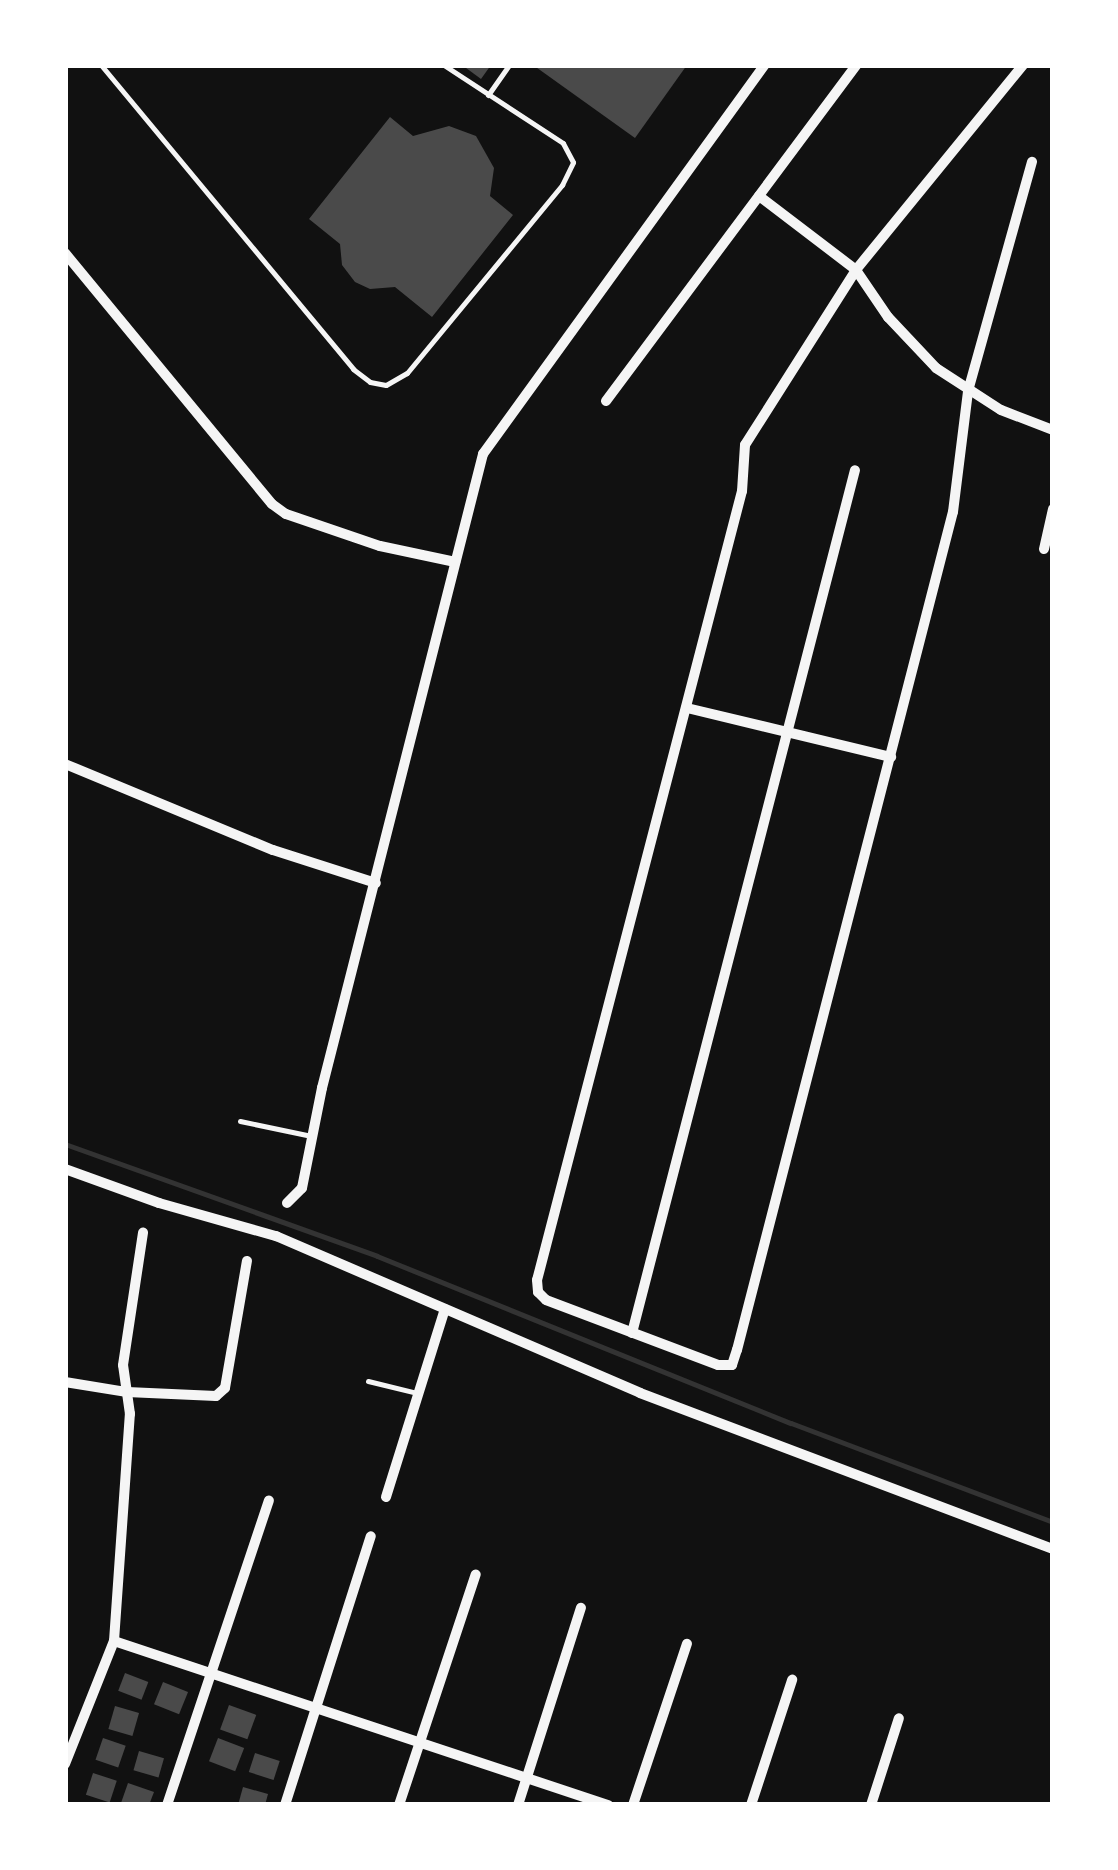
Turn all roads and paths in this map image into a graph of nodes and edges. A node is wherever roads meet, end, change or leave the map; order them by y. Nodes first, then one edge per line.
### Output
1 (101, 65) edge
2 (444, 65) edge
3 (509, 65) edge
4 (765, 65) edge
5 (856, 65) edge
6 (1023, 65) edge
7 (488, 96) junction
8 (1032, 162) dead end
9 (759, 196) junction
10 (65, 253) edge
11 (856, 270) junction
12 (968, 390) junction
13 (606, 401) dead end
14 (1053, 430) edge
15 (855, 470) dead end
16 (1053, 509) edge
17 (1044, 549) dead end
18 (455, 562) junction
19 (687, 708) junction
20 (790, 731) junction
21 (891, 757) junction
22 (65, 764) edge
23 (376, 884) junction
24 (240, 1122) dead end
25 (314, 1136) junction
26 (65, 1168) edge
27 (287, 1203) dead end
28 (143, 1234) dead end
29 (247, 1262) dead end
30 (445, 1310) junction
31 (632, 1333) junction
32 (65, 1382) edge
33 (368, 1382) dead end
34 (128, 1392) junction
35 (416, 1393) junction
36 (386, 1497) dead end
37 (269, 1501) dead end
38 (371, 1536) dead end
39 (1053, 1549) edge
40 (476, 1574) dead end
41 (582, 1608) dead end
42 (114, 1641) junction
43 (687, 1644) dead end
44 (213, 1674) junction
45 (792, 1680) dead end
46 (317, 1708) junction
47 (900, 1718) dead end
48 (420, 1742) junction
49 (65, 1764) edge
50 (527, 1778) junction
51 (167, 1805) edge
52 (284, 1805) edge
53 (399, 1805) edge
54 (518, 1805) edge
55 (608, 1805) edge
56 (633, 1805) edge
57 (751, 1805) edge
58 (871, 1805) edge

1 - 7 lane
2 - 7 lane
3 - 7 lane
4 - 18 street
5 - 9 street
6 - 11 street
8 - 12 street
9 - 11 street
9 - 13 street
10 - 18 street
11 - 12 street
11 - 19 street
12 - 14 street
12 - 21 street
15 - 20 street
16 - 17 street
18 - 23 street
19 - 20 street
19 - 31 street
20 - 21 street
20 - 31 street
21 - 31 street
22 - 23 street
23 - 25 street
24 - 25 lane
25 - 27 street
26 - 30 street
28 - 34 street
29 - 34 street
30 - 35 street
30 - 39 street
32 - 34 street
33 - 35 lane
34 - 42 street
35 - 36 street
37 - 44 street
38 - 46 street
40 - 48 street
41 - 50 street
42 - 44 street
42 - 49 street
43 - 56 street
44 - 46 street
44 - 51 street
45 - 57 street
46 - 48 street
46 - 52 street
47 - 58 street
48 - 50 street
48 - 53 street
50 - 54 street
50 - 55 street

